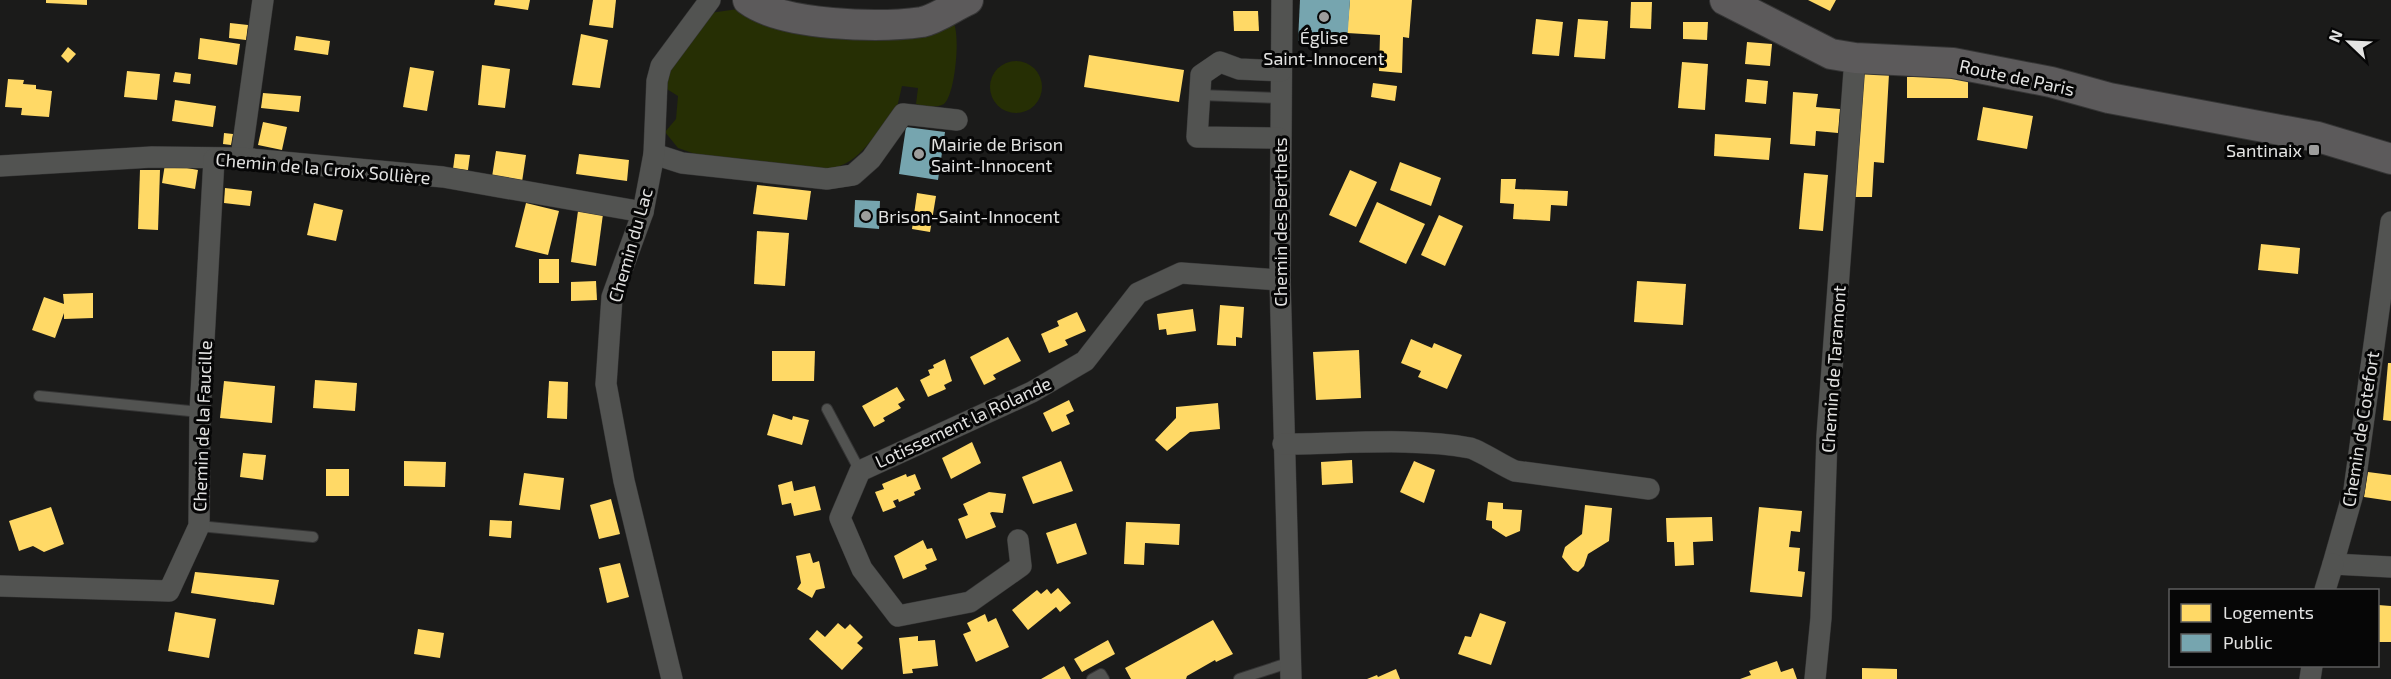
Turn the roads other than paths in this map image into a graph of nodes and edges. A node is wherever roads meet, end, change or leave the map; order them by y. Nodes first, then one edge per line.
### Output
1 (263, 0) edge
2 (710, 0) edge
3 (748, 0) edge
4 (968, 0) edge
5 (1282, 0) edge
6 (1725, 0) edge
7 (1755, 6) edge
8 (1856, 58) junction
9 (1281, 71) junction
10 (1200, 95) junction
11 (1280, 99) junction
12 (957, 120) dead end
13 (2318, 137) junction
14 (1279, 138) junction
15 (2391, 141) edge
16 (654, 154) junction
17 (241, 158) junction
18 (214, 159) junction
19 (2391, 159) edge
20 (0, 166) edge
21 (643, 212) junction
22 (2391, 222) edge
23 (1280, 280) junction
24 (39, 396) dead end
25 (827, 409) dead end
26 (200, 412) junction
27 (1283, 444) junction
28 (860, 471) junction
29 (1649, 489) dead end
30 (200, 526) junction
31 (313, 537) dead end
32 (1018, 540) dead end
33 (2333, 564) junction
34 (2391, 567) edge
35 (2, 584) edge
36 (2326, 589) edge
37 (1291, 671) edge
38 (672, 679) edge
39 (1092, 679) edge
40 (1104, 679) edge
41 (1239, 679) edge
42 (1815, 679) edge

1 - 17 street
2 - 16 street, Chemin du Lac
3 - 4 street
5 - 9 street, Chemin des Berthets
6 - 7 street, Route de Paris
7 - 8 street, Route de Paris
8 - 13 street, Route de Paris
8 - 42 street, Chemin de Taramont
9 - 10 street
9 - 11 street, Chemin des Berthets
10 - 11 lane
10 - 14 street
11 - 14 street, Chemin des Berthets
12 - 16 street
13 - 15 street, Route de Paris
13 - 19 street, Route de Paris
14 - 23 street, Chemin des Berthets
16 - 21 street, Chemin du Lac
17 - 18 street, Chemin de la Croix Sollière
17 - 21 street, Chemin de la Croix Sollière
18 - 20 street, Chemin de la Croix Sollière
18 - 26 street, Chemin de la Faucille
21 - 38 street, Chemin du Lac
22 - 33 street, Chemin de Cotefort
23 - 27 street, Chemin des Berthets
23 - 28 street, Lotissement la Rolande
24 - 26 lane
25 - 28 lane
26 - 30 street, Chemin de la Faucille
27 - 29 street
27 - 37 street, Chemin des Berthets
28 - 32 street, Lotissement la Rolande
30 - 31 lane
30 - 35 street, Chemin de la Faucille
33 - 34 street
33 - 36 street, Chemin de Cotefort
37 - 41 lane
39 - 40 lane

